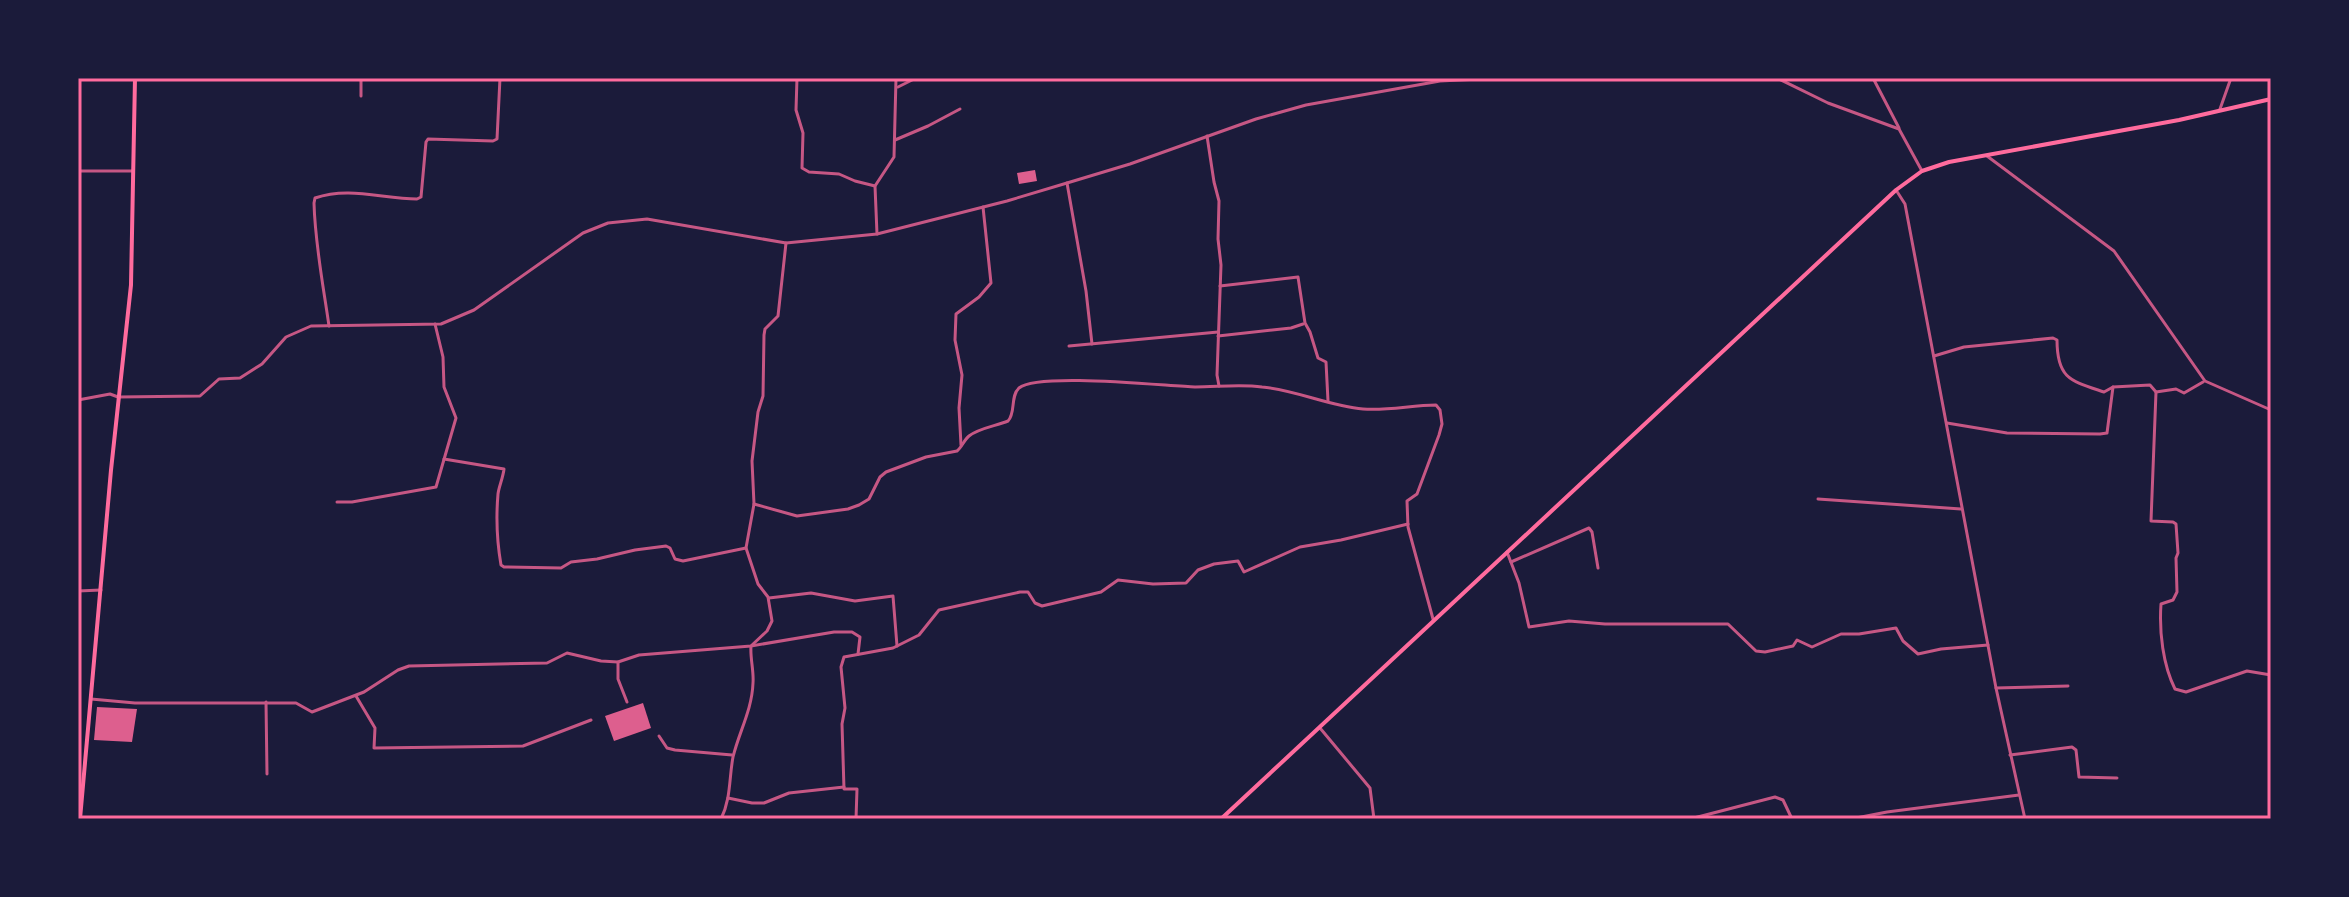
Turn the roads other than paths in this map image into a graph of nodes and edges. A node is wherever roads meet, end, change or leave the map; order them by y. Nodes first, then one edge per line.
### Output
1 (135, 78) edge
2 (361, 78) edge
3 (500, 78) edge
4 (797, 78) edge
5 (896, 78) edge
6 (916, 78) edge
7 (1617, 78) edge
8 (1777, 78) edge
9 (1873, 78) edge
10 (2231, 78) edge
11 (896, 88) junction
12 (361, 96) dead end
13 (2271, 99) edge
14 (960, 109) dead end
15 (2220, 109) junction
16 (1899, 129) junction
17 (1207, 136) junction
18 (895, 140) junction
19 (1984, 154) junction
20 (78, 171) edge
21 (133, 171) junction
22 (1922, 171) junction
23 (1067, 183) junction
24 (875, 186) junction
25 (1896, 190) junction
26 (983, 207) junction
27 (877, 234) junction
28 (786, 243) junction
29 (1220, 286) junction
30 (435, 324) junction
31 (1303, 324) dead end
32 (329, 326) junction
33 (1218, 334) junction
34 (1092, 344) junction
35 (1069, 346) dead end
36 (1934, 356) junction
37 (2205, 381) junction
38 (1219, 386) junction
39 (2113, 387) junction
40 (2156, 392) junction
41 (118, 397) junction
42 (78, 400) edge
43 (1328, 401) junction
44 (2271, 410) edge
45 (1947, 423) junction
46 (961, 449) junction
47 (444, 459) junction
48 (1818, 499) dead end
49 (337, 502) dead end
50 (754, 504) junction
51 (1962, 509) junction
52 (1408, 524) junction
53 (746, 548) junction
54 (1507, 551) junction
55 (1511, 562) junction
56 (1598, 568) dead end
57 (101, 590) junction
58 (78, 591) edge
59 (768, 599) junction
60 (1433, 619) junction
61 (1988, 645) junction
62 (751, 646) junction
63 (897, 646) junction
64 (858, 654) junction
65 (618, 662) junction
66 (2271, 675) edge
67 (2068, 686) dead end
68 (1996, 688) junction
69 (356, 696) junction
70 (90, 699) junction
71 (266, 702) junction
72 (627, 702) dead end
73 (591, 720) dead end
74 (1320, 728) junction
75 (659, 736) dead end
76 (734, 755) junction
77 (2010, 755) junction
78 (267, 774) dead end
79 (2117, 778) dead end
80 (844, 787) junction
81 (2019, 795) junction
82 (728, 798) junction
83 (2271, 818) edge
84 (80, 819) edge
85 (721, 819) edge
86 (856, 819) edge
87 (1221, 819) edge
88 (1374, 819) edge
89 (1690, 819) edge
90 (1792, 819) edge
91 (1851, 819) edge
92 (2025, 819) edge
93 (2262, 819) edge

1 - 21 main road
2 - 12 street
3 - 32 street
4 - 24 street
5 - 11 street
6 - 11 street
7 - 17 street
8 - 16 street
9 - 16 street
10 - 15 street
11 - 18 street
13 - 15 main road
14 - 18 street
15 - 19 main road
16 - 22 street
17 - 23 street
17 - 29 street
18 - 24 street
19 - 22 main road
19 - 37 street
20 - 21 street
21 - 41 main road
22 - 25 main road
23 - 26 street
23 - 34 street
24 - 27 street
25 - 36 street
25 - 54 main road
26 - 27 street
26 - 46 street
27 - 28 street
28 - 30 street
28 - 50 street
29 - 33 street
29 - 43 street
30 - 32 street
30 - 47 street
31 - 33 street
32 - 41 street
33 - 34 street
33 - 38 street
34 - 35 street
36 - 39 street
36 - 45 street
37 - 40 street
37 - 44 street
38 - 43 street
38 - 46 street
39 - 40 street
39 - 45 street
40 - 66 street
41 - 42 street
41 - 57 main road
43 - 52 street
45 - 51 street
46 - 50 street
47 - 49 street
47 - 53 street
48 - 51 street
50 - 53 street
51 - 61 street
52 - 60 street
52 - 63 street
53 - 59 street
54 - 55 street
54 - 60 main road
55 - 56 street
55 - 61 street
57 - 58 street
57 - 70 main road
59 - 62 street
59 - 63 street
60 - 74 main road
61 - 68 street
62 - 64 street
62 - 65 street
62 - 76 street
63 - 64 street
64 - 80 street
65 - 69 street
65 - 72 street
67 - 68 street
68 - 77 street
69 - 71 street
69 - 73 street
70 - 71 street
70 - 84 main road
71 - 78 street
74 - 87 main road
74 - 88 street
75 - 76 street
76 - 82 street
77 - 79 street
77 - 81 street
80 - 82 street
80 - 86 street
81 - 91 street
81 - 92 street
82 - 85 street
83 - 93 street
89 - 90 street

